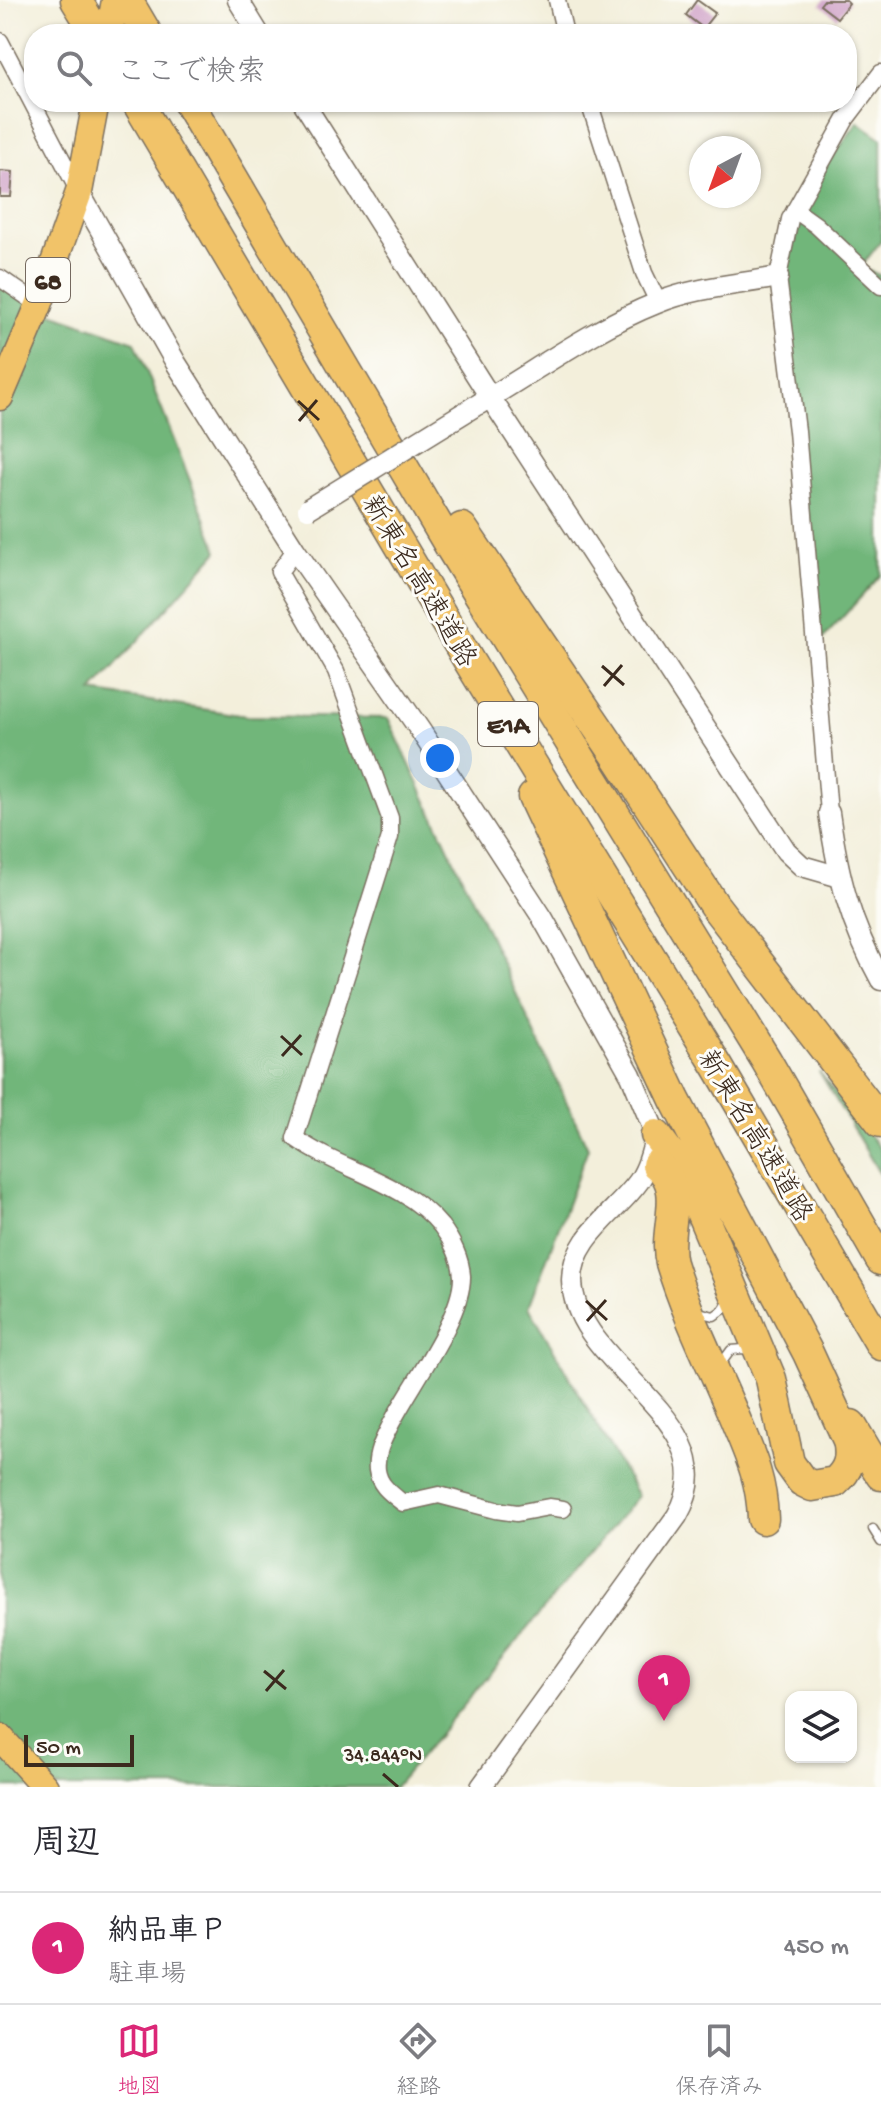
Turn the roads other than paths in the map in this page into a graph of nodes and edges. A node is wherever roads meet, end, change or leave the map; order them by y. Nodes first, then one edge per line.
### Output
1 (76, 0) edge
2 (115, 0) edge
3 (127, 0) edge
4 (238, 0) edge
5 (557, 0) edge
6 (91, 24) edge
7 (111, 24) edge
8 (141, 24) edge
9 (253, 24) edge
10 (563, 24) edge
11 (0, 41) edge
12 (881, 73) edge
13 (24, 87) edge
14 (857, 105) edge
15 (37, 112) edge
16 (94, 112) edge
17 (143, 112) edge
18 (194, 112) edge
19 (194, 112) edge
20 (309, 112) edge
21 (592, 112) edge
22 (851, 112) edge
23 (79, 192) junction
24 (795, 210) junction
25 (778, 277) junction
26 (0, 278) edge
27 (881, 286) edge
28 (658, 302) junction
29 (39, 305) junction
30 (8, 358) edge
31 (0, 397) edge
32 (483, 401) junction
33 (281, 525) junction
34 (295, 550) junction
35 (470, 663) junction
36 (829, 813) joint
37 (840, 877) junction
38 (881, 980) edge
39 (881, 1122) edge
40 (652, 1148) junction
41 (881, 1260) edge
42 (732, 1287) junction
43 (685, 1301) junction
44 (881, 1345) edge
45 (808, 1353) junction
46 (766, 1363) junction
47 (718, 1378) junction
48 (881, 1475) edge
49 (563, 1509) dead end
50 (763, 1519) dead end
51 (873, 1529) dead end
52 (881, 1542) edge
53 (0, 1737) edge
54 (45, 1787) edge
55 (481, 1787) edge

1 - 6 highway
2 - 7 main road
3 - 8 highway
4 - 9 street
5 - 10 street
11 - 13 street
12 - 14 street
15 - 23 street
16 - 23 main road, 68
17 - 35 highway, 新東名高速道路 / E1A
18 - 39 highway
19 - 41 highway, 新東名高速道路 / E1A
20 - 32 street
21 - 28 street
22 - 24 street
23 - 29 main road, 68
23 - 33 street
24 - 25 street
24 - 27 street
25 - 28 street
25 - 36 street
26 - 29 street
28 - 32 street
29 - 30 main road, 68
30 - 31 main road, 68
32 - 33 street, bridge
32 - 37 street
33 - 34 street
34 - 40 street
34 - 49 street
35 - 44 highway, 新東名高速道路 / E1A
35 - 45 highway
36 - 37 street
37 - 38 street
40 - 42 highway
40 - 43 highway
40 - 55 street
42 - 43 lane
42 - 46 highway
43 - 47 highway
45 - 46 highway
45 - 48 highway
46 - 47 lane
47 - 50 highway
51 - 52 lane
53 - 54 main road

